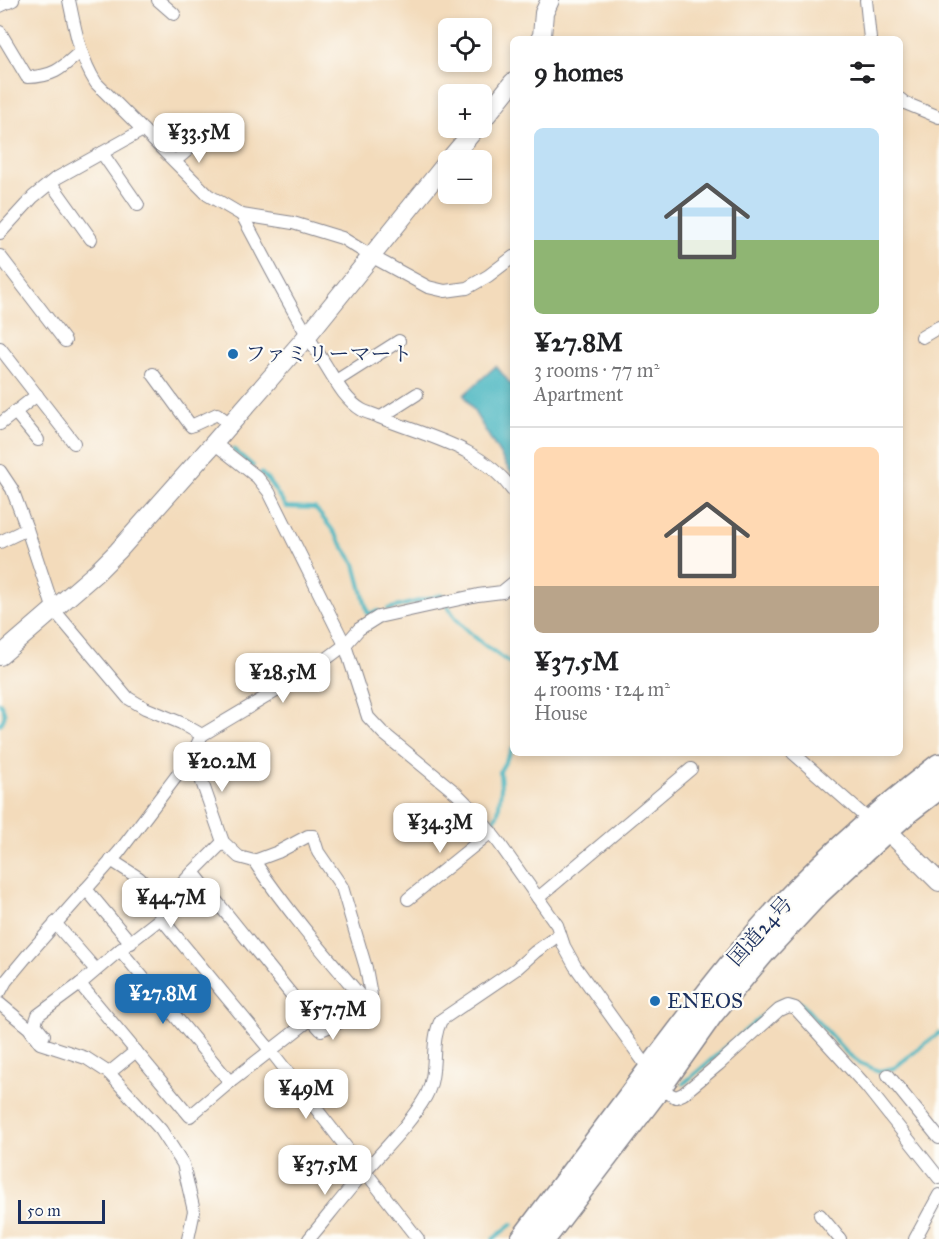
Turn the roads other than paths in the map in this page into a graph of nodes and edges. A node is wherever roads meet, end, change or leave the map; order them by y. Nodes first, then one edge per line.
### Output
1 (13, 0) edge
2 (69, 0) edge
3 (158, 0) edge
4 (866, 0) edge
5 (545, 4) edge
6 (0, 6) edge
7 (174, 14) dead end
8 (0, 33) edge
9 (542, 36) edge
10 (870, 36) edge
11 (81, 51) junction
12 (510, 86) edge
13 (903, 101) edge
14 (492, 108) edge
15 (936, 112) edge
16 (222, 121) dead end
17 (143, 130) junction
18 (468, 138) edge
19 (458, 150) edge
20 (102, 153) junction
21 (175, 161) junction
22 (438, 174) edge
23 (51, 183) junction
24 (138, 205) dead end
25 (242, 215) junction
26 (0, 233) edge
27 (91, 239) dead end
28 (0, 256) edge
29 (371, 256) junction
30 (510, 259) edge
31 (939, 327) edge
32 (307, 336) junction
33 (922, 338) dead end
34 (65, 341) dead end
35 (399, 341) dead end
36 (0, 348) edge
37 (153, 374) dead end
38 (336, 381) junction
39 (417, 394) dead end
40 (37, 395) junction
41 (15, 412) junction
42 (381, 417) junction
43 (0, 424) edge
44 (230, 424) junction
45 (38, 440) dead end
46 (74, 443) dead end
47 (214, 443) junction
48 (0, 471) edge
49 (510, 487) edge
50 (27, 529) junction
51 (0, 542) edge
52 (510, 586) edge
53 (54, 610) junction
54 (345, 645) junction
55 (0, 656) edge
56 (202, 735) junction
57 (797, 756) edge
58 (191, 757) junction
59 (939, 765) edge
60 (691, 769) dead end
61 (939, 788) edge
62 (878, 826) junction
63 (491, 832) junction
64 (223, 842) junction
65 (111, 860) junction
66 (254, 861) junction
67 (193, 872) junction
68 (939, 882) edge
69 (86, 889) junction
70 (538, 898) junction
71 (408, 899) dead end
72 (162, 901) junction
73 (161, 918) junction
74 (56, 923) junction
75 (560, 934) junction
76 (125, 946) junction
77 (96, 970) junction
78 (2, 984) edge
79 (80, 984) junction
80 (1, 1006) edge
81 (369, 1006) junction
82 (311, 1019) junction
83 (55, 1048) junction
84 (136, 1051) junction
85 (271, 1051) junction
86 (109, 1073) junction
87 (888, 1075) dead end
88 (655, 1078) junction
89 (230, 1082) junction
90 (939, 1138) edge
91 (364, 1171) junction
92 (939, 1178) edge
93 (939, 1195) edge
94 (820, 1215) dead end
95 (188, 1239) edge
96 (309, 1239) edge
97 (418, 1239) edge
98 (522, 1239) edge
99 (544, 1239) edge
100 (840, 1239) edge
101 (915, 1239) edge

1 - 6 street
2 - 11 street
3 - 7 street
4 - 10 street
5 - 9 street
8 - 11 street
11 - 17 street
12 - 14 street
13 - 15 street
16 - 21 street
17 - 20 street
17 - 21 street
18 - 19 street
20 - 23 street
20 - 24 street
21 - 25 street
22 - 29 street
23 - 26 street
23 - 27 street
25 - 29 street
25 - 32 street
28 - 34 street
29 - 30 street
29 - 32 street
31 - 33 street
32 - 38 street
32 - 44 street
35 - 38 street
36 - 40 street
37 - 44 street
38 - 42 street
39 - 42 street
40 - 41 street
40 - 46 street
41 - 43 street
41 - 45 street
42 - 49 street
44 - 47 street
47 - 53 street
47 - 54 street
48 - 50 street
50 - 51 street
50 - 53 street
52 - 54 street
53 - 55 street
53 - 56 street
54 - 56 street
54 - 63 street
56 - 58 street
57 - 62 street
58 - 64 street
58 - 65 street
59 - 62 highway, 国道24号
60 - 70 street
61 - 62 highway, 国道24号
62 - 68 street
62 - 88 highway, 国道24号
63 - 70 street
63 - 71 street
64 - 66 street
64 - 67 street
65 - 69 street
65 - 72 street
66 - 81 street
66 - 81 street
67 - 72 street
67 - 82 street
69 - 74 street
69 - 76 street
70 - 75 street
72 - 73 street
73 - 76 street
73 - 85 street
74 - 77 street
74 - 78 street
75 - 88 street
75 - 91 street
76 - 77 street
76 - 89 street
77 - 79 street
79 - 83 street
79 - 84 street
80 - 83 street
81 - 82 street
82 - 85 street
83 - 86 street
84 - 86 street
84 - 89 street
85 - 89 street
85 - 91 street
86 - 95 street
87 - 90 street
88 - 92 street
88 - 98 highway, 国道24号
88 - 99 highway, 国道24号
91 - 96 street
91 - 97 street
93 - 101 street
94 - 100 street

